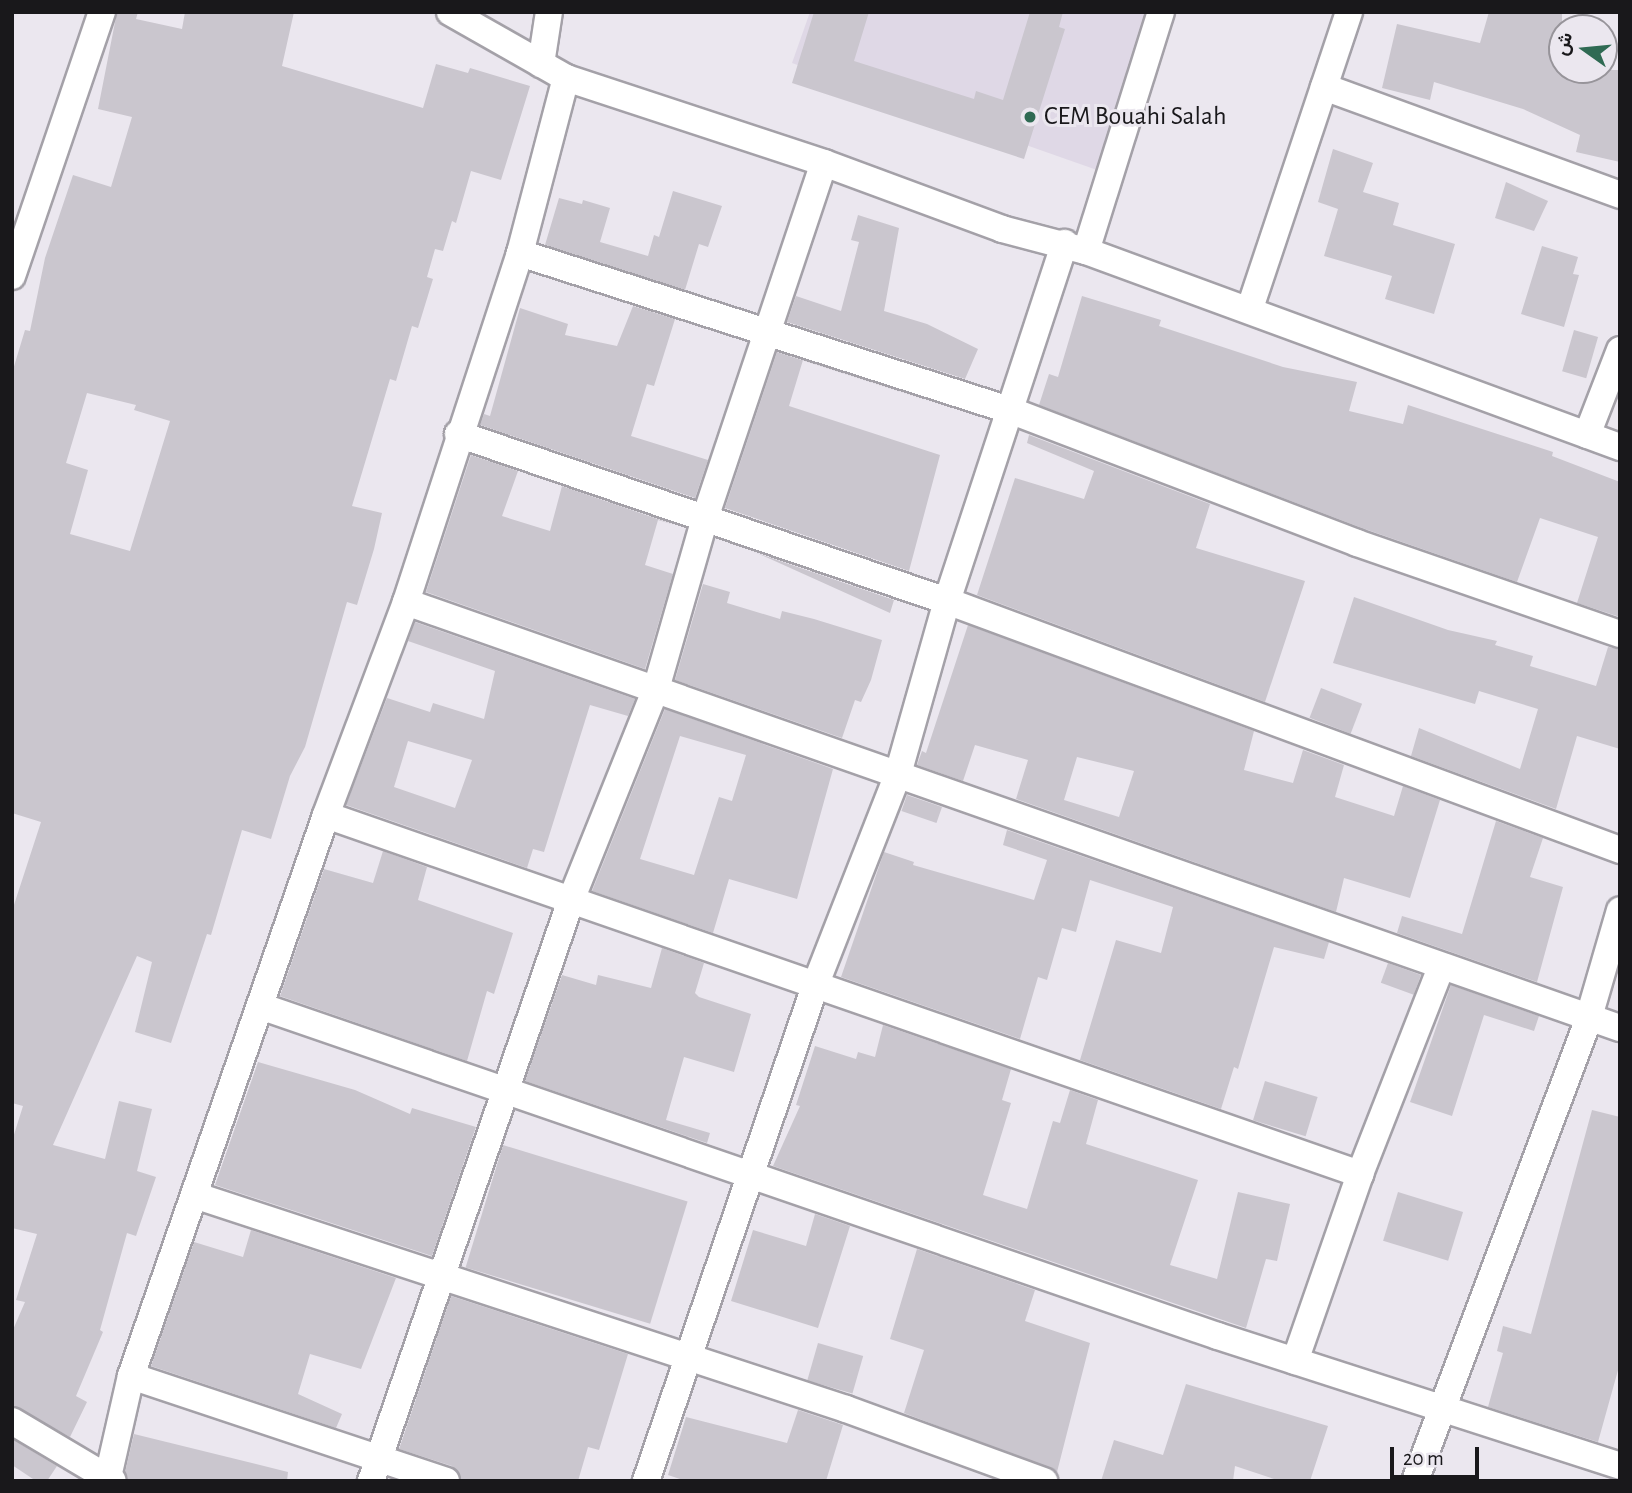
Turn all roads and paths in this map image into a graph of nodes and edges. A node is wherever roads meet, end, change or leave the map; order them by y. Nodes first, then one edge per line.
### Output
1 (102, 12) edge
2 (450, 12) edge
3 (550, 12) edge
4 (1161, 12) edge
5 (1349, 12) edge
6 (541, 64) junction
7 (566, 78) junction
8 (1324, 87) junction
9 (824, 163) junction
10 (1620, 195) edge
11 (1075, 247) junction
12 (520, 253) junction
13 (12, 276) edge
14 (1250, 308) junction
15 (770, 333) junction
16 (1620, 350) edge
17 (1012, 411) junction
18 (458, 434) junction
19 (1587, 435) junction
20 (1620, 447) edge
21 (706, 515) junction
22 (947, 601) junction
23 (406, 602) junction
24 (1620, 634) edge
25 (656, 689) junction
26 (898, 774) junction
27 (326, 815) junction
28 (1620, 850) edge
29 (571, 900) junction
30 (1620, 910) edge
31 (1441, 967) junction
32 (815, 986) junction
33 (260, 1006) junction
34 (1589, 1017) junction
35 (1620, 1028) edge
36 (505, 1090) junction
37 (1360, 1174) junction
38 (751, 1175) junction
39 (194, 1195) junction
40 (440, 1275) junction
41 (688, 1357) junction
42 (1296, 1361) junction
43 (131, 1376) junction
44 (1440, 1409) junction
45 (12, 1421) edge
46 (381, 1456) junction
47 (1620, 1465) edge
48 (110, 1479) edge
49 (371, 1481) edge
50 (446, 1481) edge
51 (646, 1481) edge
52 (1044, 1481) edge
53 (1415, 1481) edge

1 - 13 street
2 - 6 street
3 - 6 street
4 - 11 street
5 - 8 street
6 - 7 street
7 - 9 street
7 - 12 street
8 - 10 street
8 - 14 street
9 - 11 street
9 - 15 street
11 - 14 street
11 - 17 street
12 - 15 street
12 - 18 street
14 - 19 street
15 - 17 street
15 - 21 street
16 - 19 street
17 - 22 street
17 - 24 street
18 - 21 street
18 - 23 street
19 - 20 street
21 - 22 street
21 - 25 street
22 - 26 street
22 - 28 street
23 - 25 street
23 - 27 street
25 - 26 street
25 - 29 street
26 - 31 street
26 - 32 street
27 - 29 street
27 - 33 street
29 - 32 street
29 - 36 street
30 - 34 street
31 - 34 street
31 - 37 street
32 - 37 street
32 - 38 street
33 - 36 street
33 - 39 street
34 - 35 street
34 - 44 street
36 - 38 street
36 - 40 street
37 - 42 street
38 - 41 street
38 - 42 street
39 - 40 street
39 - 43 street
40 - 41 street
40 - 46 street
41 - 51 street
41 - 52 street
42 - 44 street
43 - 46 street
43 - 48 street
44 - 47 street
44 - 53 street
45 - 48 street
46 - 49 street
46 - 50 street

